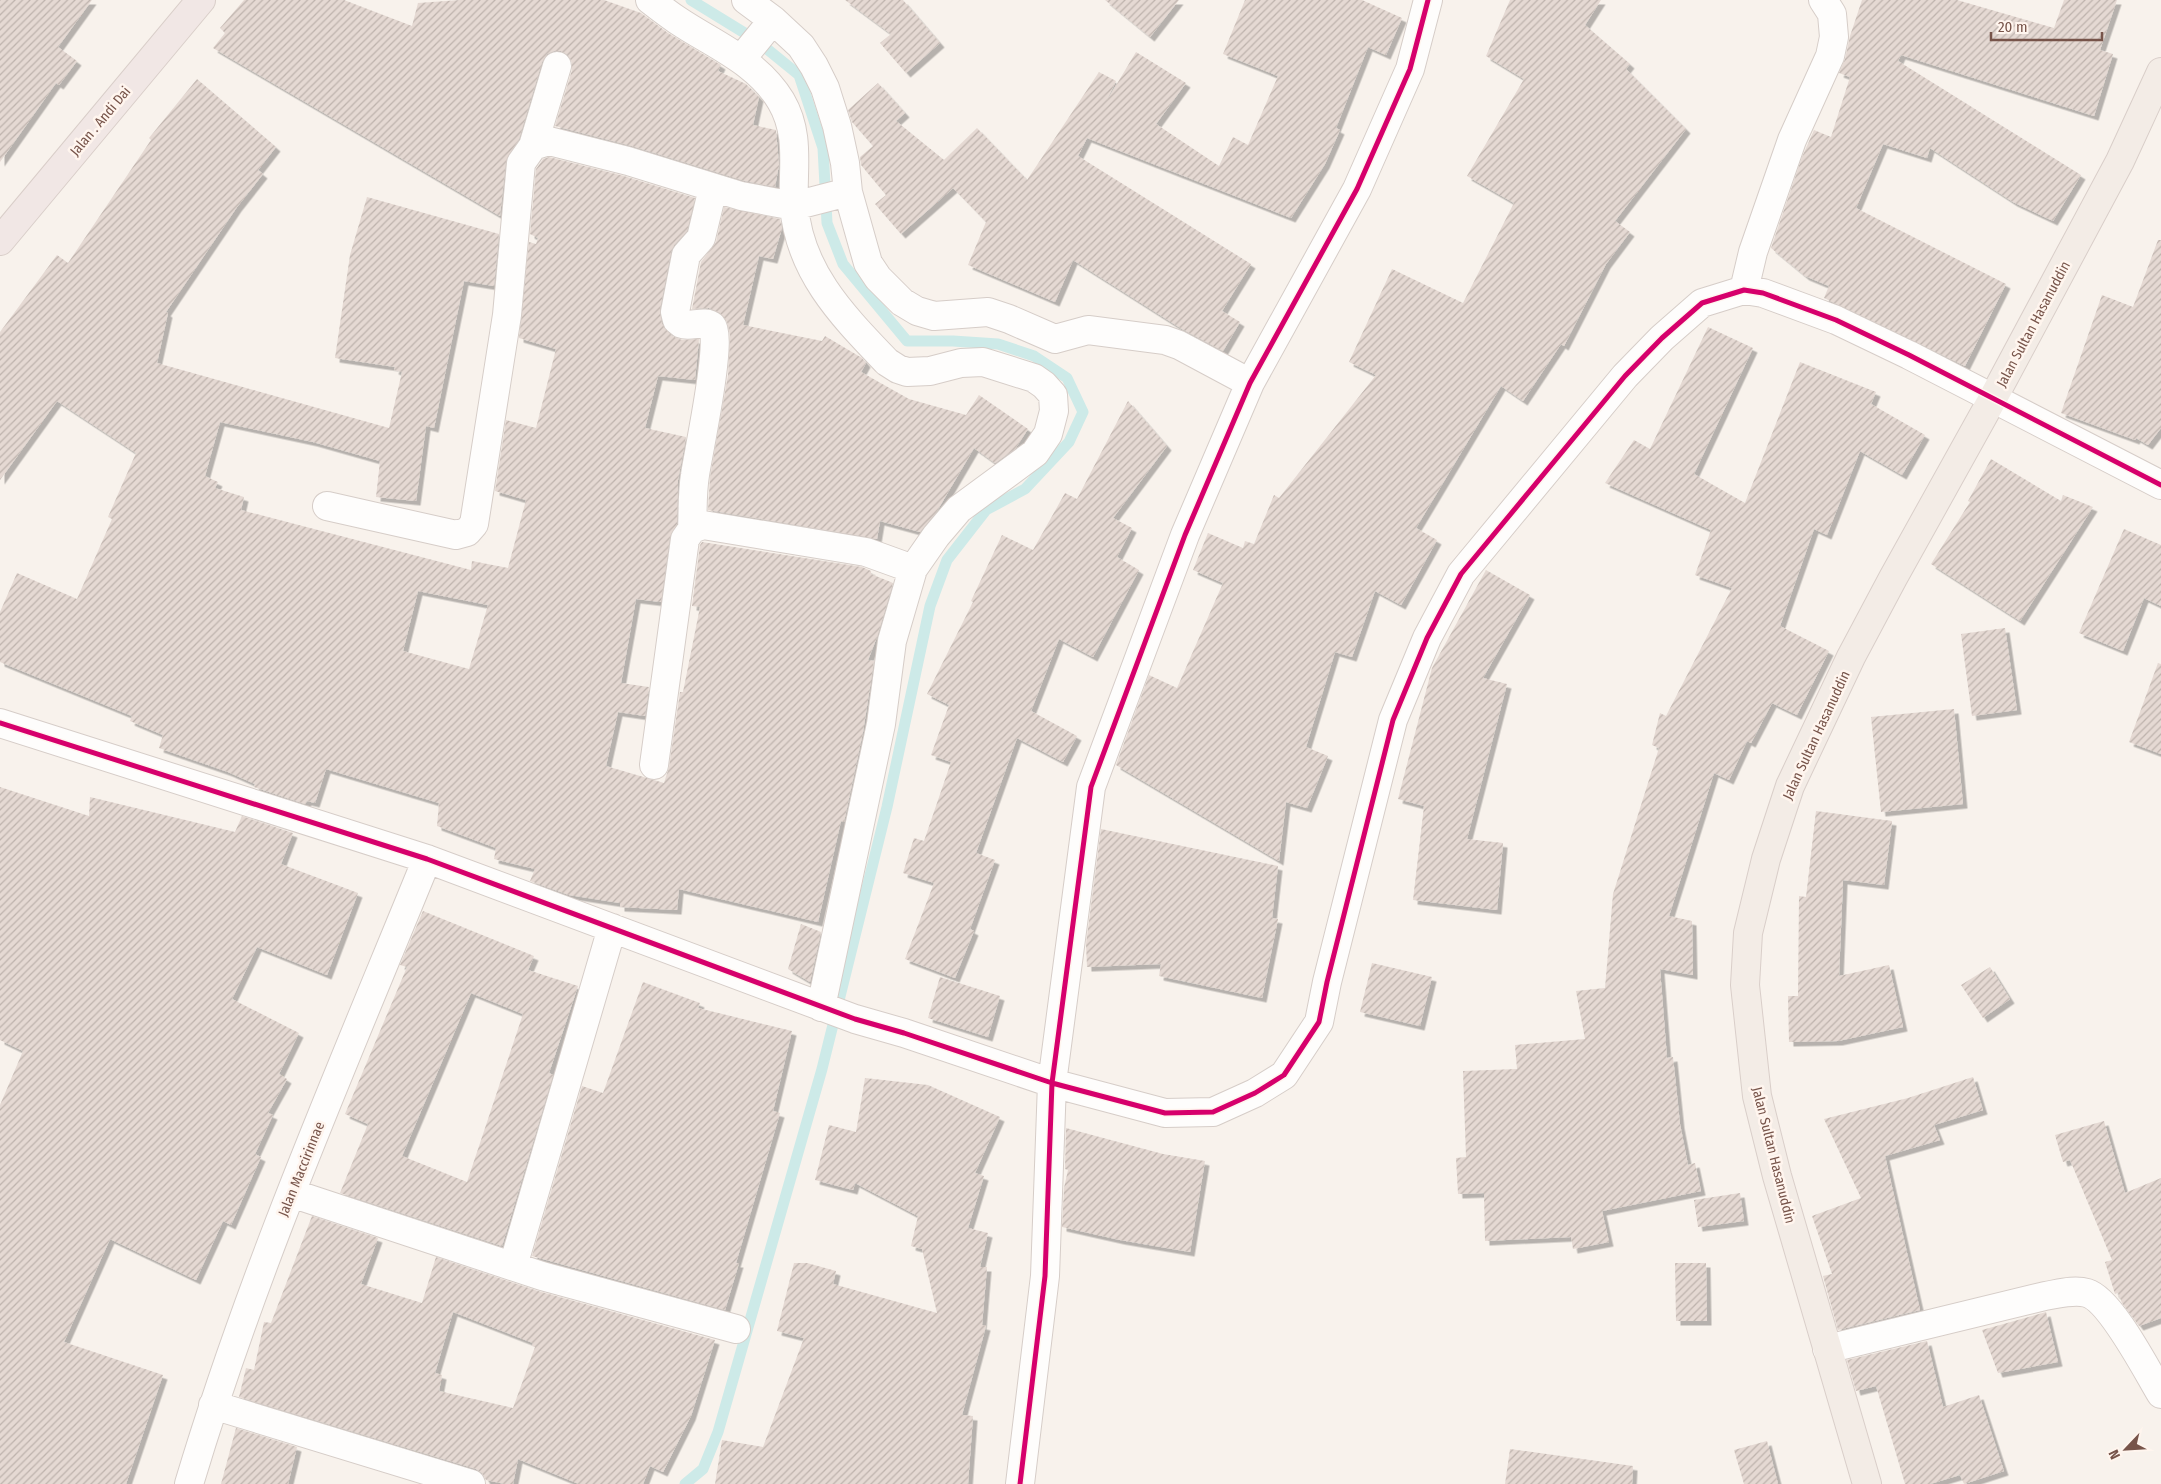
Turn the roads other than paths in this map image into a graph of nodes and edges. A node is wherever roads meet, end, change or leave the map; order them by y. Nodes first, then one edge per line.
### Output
1 (200, 0) edge
2 (650, 0) edge
3 (746, 0) edge
4 (1428, 0) edge
5 (1823, 0) edge
6 (769, 25) junction
7 (744, 55) junction
8 (557, 66) dead end
9 (2161, 72) edge
10 (533, 146) junction
11 (713, 188) junction
12 (840, 194) junction
13 (798, 204) junction
14 (0, 241) edge
15 (1744, 290) junction
16 (1250, 383) junction
17 (1992, 400) junction
18 (2161, 485) edge
19 (327, 506) dead end
20 (692, 529) junction
21 (913, 569) junction
22 (0, 723) edge
23 (654, 765) dead end
24 (427, 859) junction
25 (612, 928) junction
26 (821, 1007) junction
27 (1052, 1082) junction
28 (291, 1193) junction
29 (513, 1266) junction
30 (736, 1329) dead end
31 (1827, 1349) junction
32 (2161, 1394) edge
33 (212, 1405) junction
34 (189, 1484) edge
35 (471, 1484) edge
36 (1020, 1484) edge
37 (1866, 1484) edge

1 - 14 highway, Jalan . Andi Dai
2 - 7 street
3 - 6 street
4 - 16 street
5 - 15 street
6 - 7 street
6 - 12 street
7 - 13 street
8 - 10 street
9 - 17 main road, Jalan Sultan Hasanuddin
10 - 11 street
10 - 19 street
11 - 13 street
11 - 20 street
12 - 13 street
12 - 16 street
13 - 21 street
15 - 17 street
15 - 27 street
16 - 27 street
17 - 18 street
17 - 31 main road, Jalan Sultan Hasanuddin
20 - 21 street
20 - 23 street
21 - 26 street
22 - 24 street
24 - 25 street
24 - 28 street, Jalan Maccirinnae
25 - 26 street
25 - 29 street
26 - 27 street
27 - 36 street
28 - 29 street
28 - 33 street, Jalan Maccirinnae
29 - 30 street
31 - 32 street
31 - 37 main road, Jalan Sultan Hasanuddin
33 - 34 street, Jalan Maccirinnae
33 - 35 street

